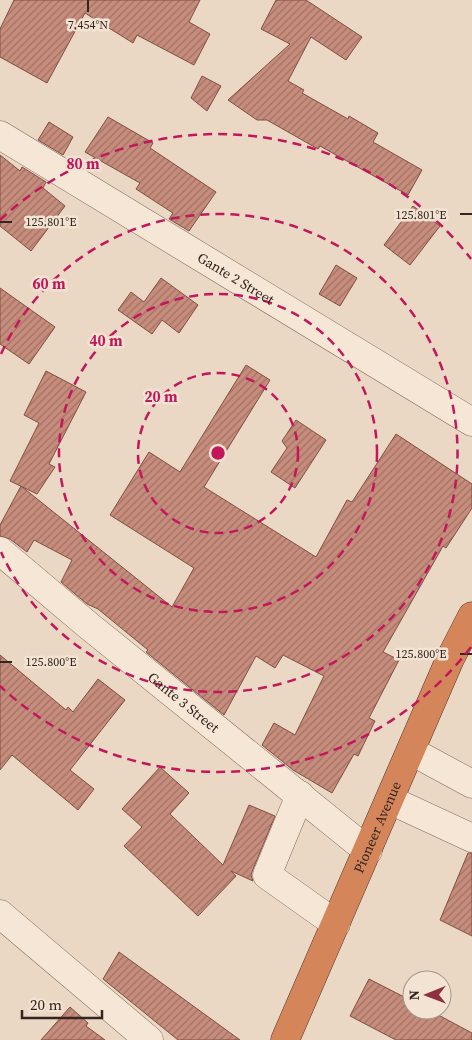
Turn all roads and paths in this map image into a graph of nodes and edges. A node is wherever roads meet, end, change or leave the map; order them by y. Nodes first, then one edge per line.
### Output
1 (0, 136) edge
2 (472, 422) edge
3 (0, 551) edge
4 (472, 616) edge
5 (411, 751) junction
6 (472, 784) edge
7 (300, 795) junction
8 (390, 800) junction
9 (472, 838) edge
10 (368, 851) junction
11 (0, 914) edge
12 (336, 924) junction
13 (149, 1040) edge
14 (285, 1040) edge

1 - 2 street, Gante 2 Street
3 - 7 street, Gante 3 Street
4 - 5 highway, Pioneer Avenue
5 - 6 street
5 - 8 highway, Pioneer Avenue
7 - 10 street, Gante 3 Street
7 - 12 street
8 - 9 street
8 - 10 highway, Pioneer Avenue
10 - 12 highway, Pioneer Avenue
11 - 13 street
12 - 14 highway, Pioneer Avenue

